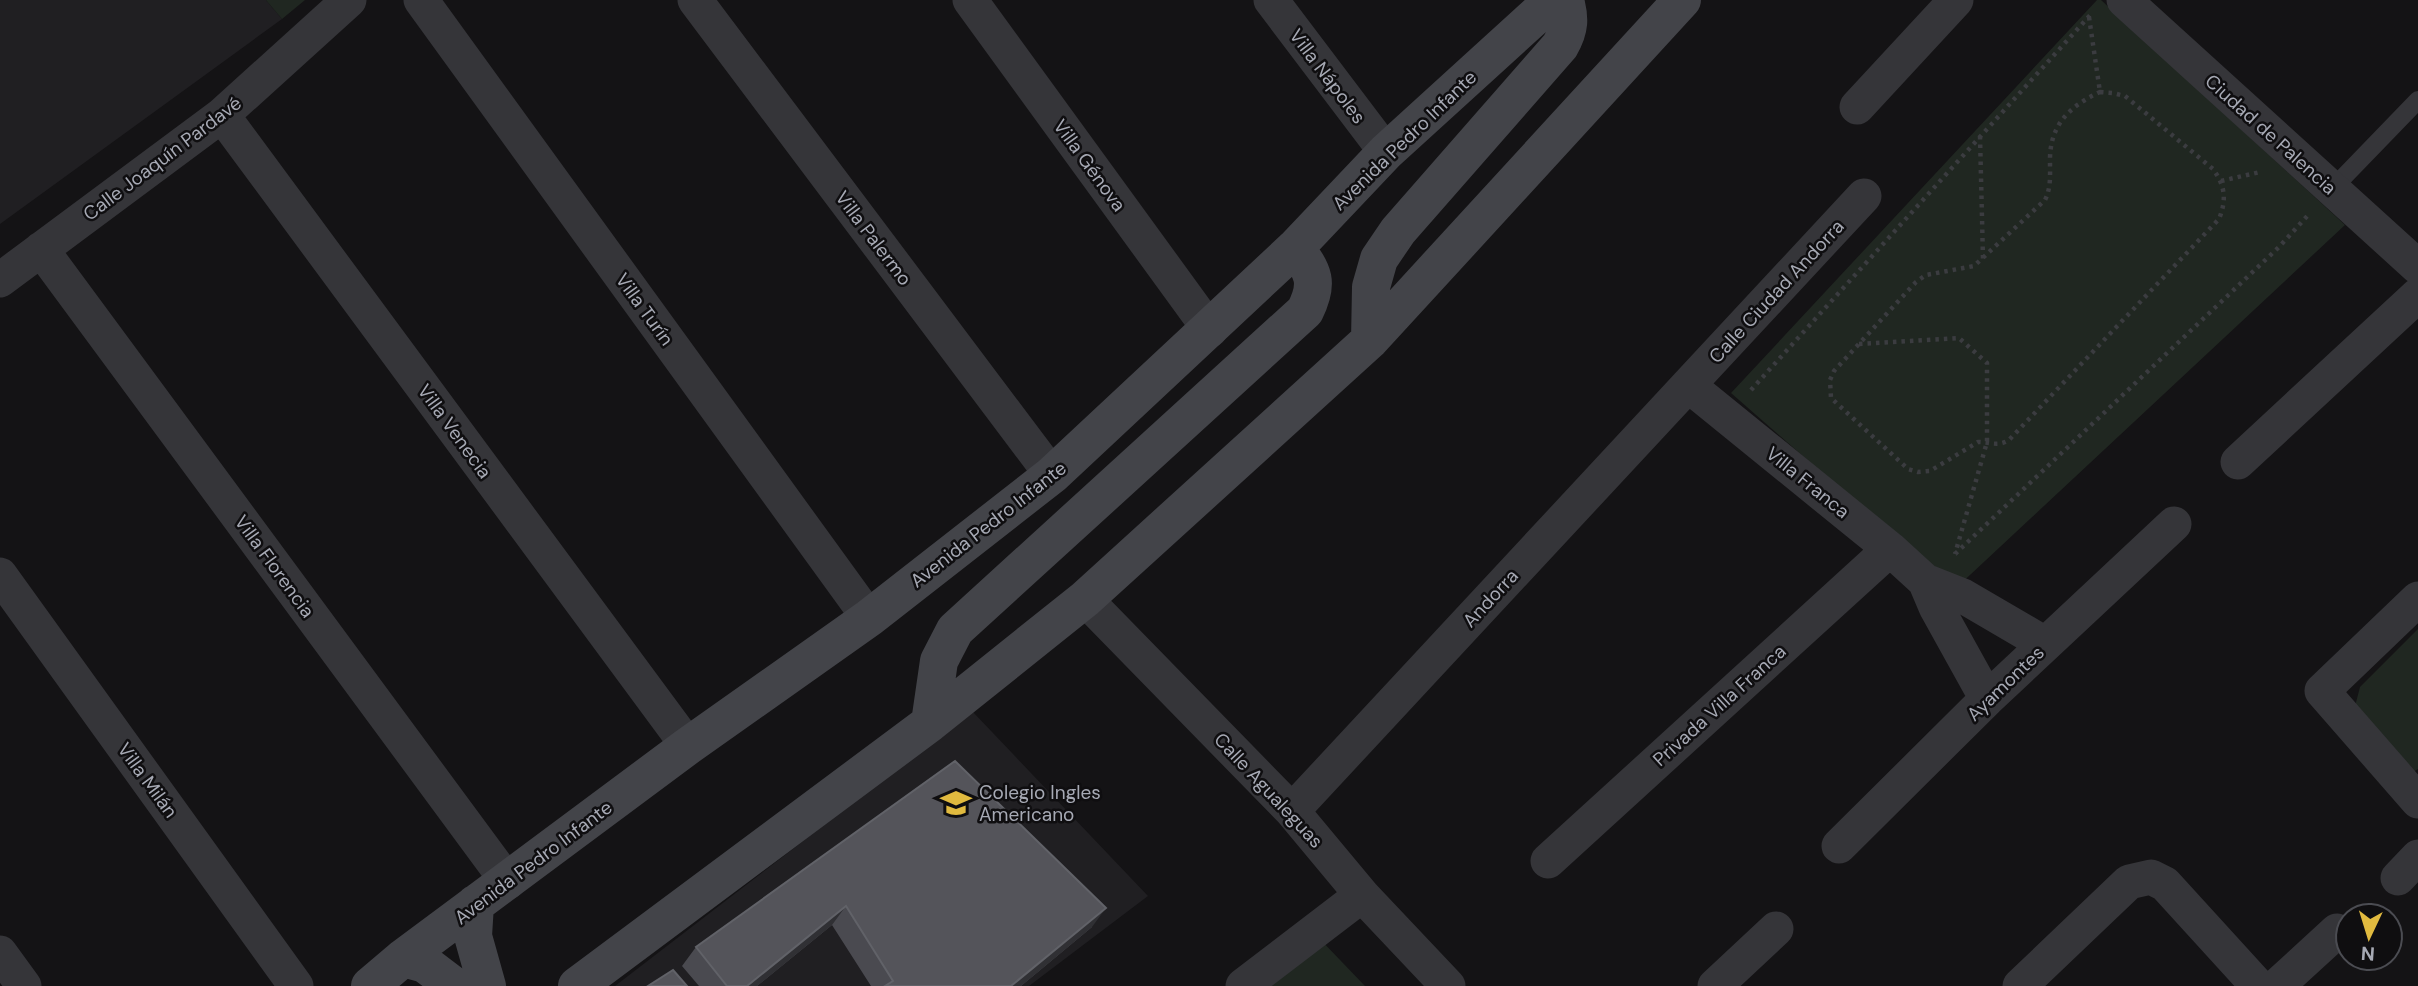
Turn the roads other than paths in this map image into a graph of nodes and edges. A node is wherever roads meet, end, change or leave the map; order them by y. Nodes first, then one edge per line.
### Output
1 (349, 0) edge
2 (421, 0) edge
3 (695, 0) edge
4 (970, 0) edge
5 (1270, 0) edge
6 (1553, 0) edge
7 (1565, 0) edge
8 (1682, 0) edge
9 (1955, 0) edge
10 (2110, 4) edge
11 (2418, 100) edge
12 (1857, 107) dead end
13 (222, 115) junction
14 (1386, 152) junction
15 (2332, 189) junction
16 (1864, 196) dead end
17 (1295, 248) junction
18 (41, 249) junction
19 (2418, 267) edge
20 (0, 280) edge
21 (2418, 295) edge
22 (1210, 330) junction
23 (1370, 340) junction
24 (1688, 385) junction
25 (2238, 462) dead end
26 (1052, 475) junction
27 (2174, 524) dead end
28 (1891, 549) junction
29 (0, 575) edge
30 (1925, 581) junction
31 (2418, 598) edge
32 (1085, 599) junction
33 (869, 618) junction
34 (2045, 644) junction
35 (1987, 699) junction
36 (930, 723) junction
37 (688, 746) junction
38 (2418, 801) edge
39 (1292, 811) junction
40 (1839, 846) dead end
41 (1548, 861) dead end
42 (508, 882) junction
43 (1362, 895) junction
44 (475, 904) junction
45 (1776, 929) dead end
46 (2334, 934) edge
47 (0, 953) edge
48 (404, 958) junction
49 (24, 986) edge
50 (296, 986) edge
51 (370, 986) edge
52 (454, 986) edge
53 (487, 986) edge
54 (577, 986) edge
55 (1244, 986) edge
56 (1448, 986) edge
57 (1716, 986) edge
58 (2020, 986) edge
59 (2258, 986) edge
60 (2277, 986) edge

1 - 13 street, Calle Joaquín Pardavé
2 - 33 street, Villa Turín
3 - 26 street, Villa Palermo
4 - 22 street, Villa Génova
5 - 14 street, Villa Nápoles
6 - 14 main road, Avenida Pedro Infante
7 - 23 main road
8 - 23 main road
9 - 12 street
10 - 15 street, Ciudad de Palencia
11 - 15 lane
13 - 18 street, Calle Joaquín Pardavé
13 - 37 street, Villa Venecia
14 - 17 main road, Avenida Pedro Infante
15 - 19 street, Ciudad de Palencia
16 - 24 street, Calle Ciudad Andorra
17 - 22 main road, Avenida Pedro Infante
17 - 36 main road
18 - 20 street, Calle Joaquín Pardavé
18 - 42 street, Villa Florencia
21 - 25 street
22 - 26 main road, Avenida Pedro Infante
23 - 32 main road
24 - 28 street, Villa Franca
24 - 39 street, Andorra
26 - 33 main road, Avenida Pedro Infante
27 - 34 street, Ayamontes
28 - 30 street, Villa Franca
28 - 41 street, Privada Villa Franca
29 - 50 street, Villa Milán
30 - 34 street, Villa Franca
30 - 35 street, Villa Franca
31 - 38 street
32 - 36 main road
32 - 39 street, Calle Agualeguas
33 - 37 main road, Avenida Pedro Infante
34 - 35 street, Ayamontes
35 - 40 street, Ayamontes
36 - 54 main road
37 - 42 main road, Avenida Pedro Infante
39 - 43 street, Calle Agualeguas
42 - 44 main road, Avenida Pedro Infante
43 - 55 street
43 - 56 street, Calle Agualeguas
44 - 48 main road, Avenida Pedro Infante
44 - 53 main road
45 - 57 street
46 - 60 street
47 - 49 street
48 - 51 main road, Avenida Pedro Infante
48 - 52 main road
58 - 59 street

